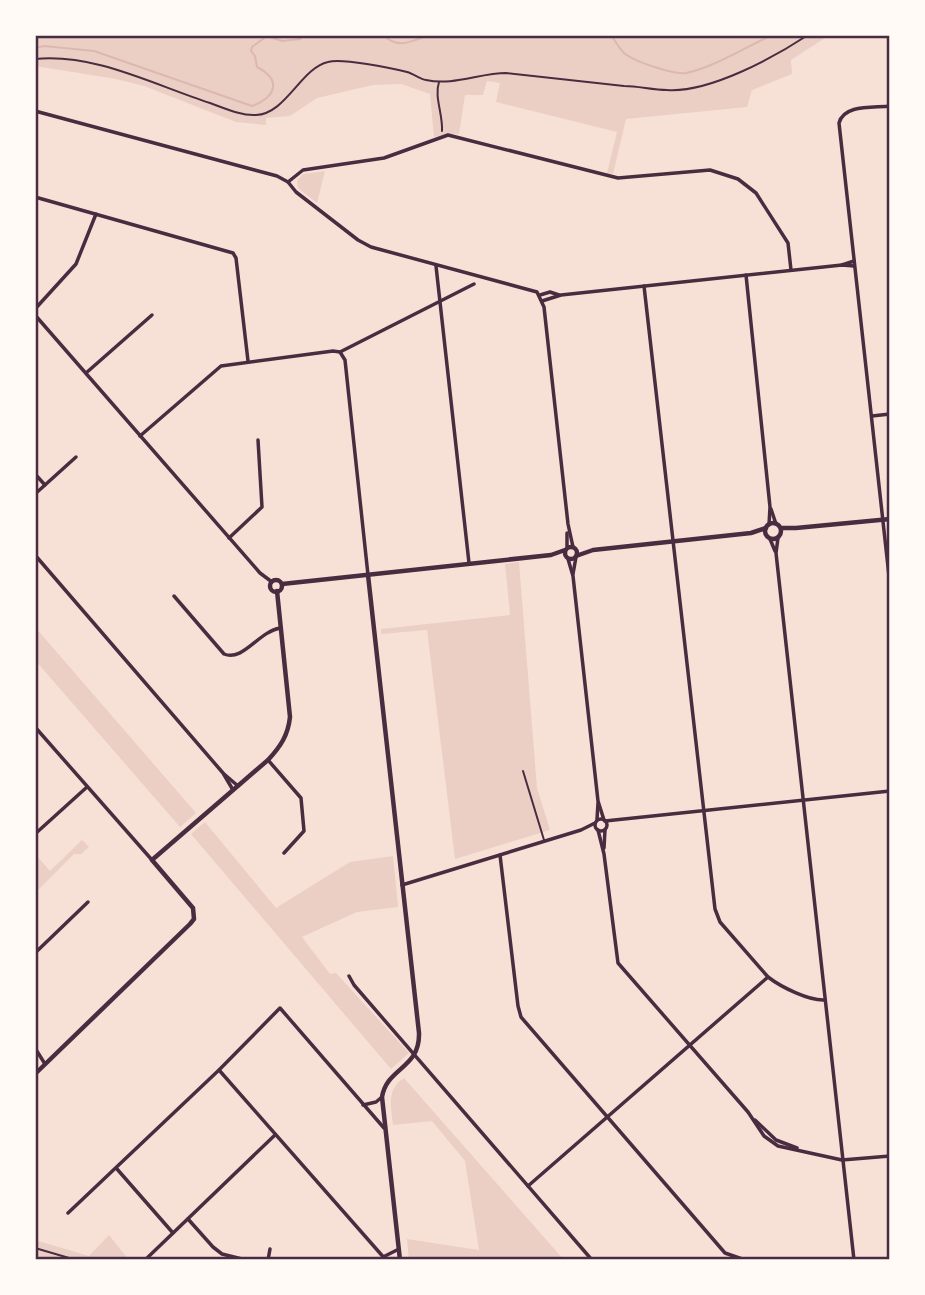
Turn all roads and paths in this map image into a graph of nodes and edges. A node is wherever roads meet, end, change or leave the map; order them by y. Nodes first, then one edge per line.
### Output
1 (807, 35) edge
2 (35, 59) edge
3 (439, 81) junction
4 (890, 106) edge
5 (35, 111) edge
6 (441, 136) junction
7 (288, 182) junction
8 (35, 197) edge
9 (96, 214) junction
10 (854, 263) junction
11 (436, 266) junction
12 (791, 270) junction
13 (746, 275) junction
14 (474, 284) dead end
15 (644, 286) junction
16 (540, 295) junction
17 (561, 295) junction
18 (440, 301) junction
19 (542, 301) junction
20 (35, 309) edge
21 (35, 315) edge
22 (152, 315) dead end
23 (340, 352) junction
24 (248, 361) junction
25 (86, 373) junction
26 (890, 414) edge
27 (872, 416) junction
28 (140, 436) junction
29 (258, 440) dead end
30 (76, 457) dead end
31 (35, 474) edge
32 (45, 485) junction
33 (35, 494) edge
34 (770, 507) junction
35 (890, 519) edge
36 (883, 520) junction
37 (768, 526) junction
38 (778, 526) junction
39 (796, 528) junction
40 (751, 533) junction
41 (768, 537) junction
42 (779, 537) junction
43 (229, 538) junction
44 (673, 541) junction
45 (572, 551) junction
46 (776, 553) junction
47 (35, 555) edge
48 (551, 555) junction
49 (567, 558) junction
50 (469, 564) junction
51 (368, 575) junction
52 (573, 576) junction
53 (272, 582) junction
54 (282, 584) junction
55 (890, 585) edge
56 (277, 592) junction
57 (174, 596) dead end
58 (280, 628) junction
59 (35, 727) edge
60 (268, 760) junction
61 (523, 771) dead end
62 (223, 773) junction
63 (238, 786) junction
64 (87, 787) junction
65 (233, 790) junction
66 (890, 791) edge
67 (598, 801) junction
68 (804, 802) junction
69 (703, 811) junction
70 (605, 820) junction
71 (619, 821) junction
72 (596, 822) junction
73 (605, 828) junction
74 (581, 830) junction
75 (598, 830) junction
76 (35, 834) edge
77 (545, 841) junction
78 (284, 853) dead end
79 (604, 854) junction
80 (500, 855) junction
81 (152, 860) junction
82 (402, 885) junction
83 (88, 902) dead end
84 (35, 953) edge
85 (349, 976) dead end
86 (768, 977) junction
87 (825, 1000) junction
88 (689, 1044) junction
89 (35, 1048) edge
90 (414, 1056) junction
91 (45, 1064) junction
92 (219, 1070) junction
93 (35, 1074) edge
94 (382, 1097) junction
95 (363, 1105) junction
96 (607, 1117) junction
97 (386, 1130) junction
98 (275, 1135) junction
99 (890, 1156) edge
100 (842, 1160) junction
101 (117, 1169) junction
102 (527, 1186) junction
103 (68, 1213) dead end
104 (188, 1219) junction
105 (173, 1234) junction
106 (35, 1248) edge
107 (270, 1249) dead end
108 (399, 1249) junction
109 (384, 1259) edge
110 (76, 1260) edge
111 (145, 1260) edge
112 (246, 1260) edge
113 (268, 1260) edge
114 (401, 1260) edge
115 (592, 1260) edge
116 (745, 1260) edge
117 (854, 1260) edge

1 - 3 path
2 - 3 path
3 - 6 path
4 - 10 street
5 - 7 street
6 - 7 street
6 - 12 street
7 - 11 street
8 - 9 street
9 - 20 street
9 - 24 street
10 - 12 street
10 - 27 street
11 - 16 street
11 - 18 street
12 - 13 street
13 - 15 street
13 - 34 street
14 - 18 street
15 - 17 street
15 - 44 street
16 - 17 street
16 - 19 street
17 - 19 street
18 - 23 street
18 - 50 street
19 - 45 street
21 - 25 street
22 - 25 street
23 - 24 street
23 - 51 street
24 - 28 street
25 - 28 street
26 - 27 street
27 - 36 street
28 - 43 street
29 - 43 street
30 - 32 street
31 - 32 street
32 - 33 street
34 - 37 street
34 - 38 street
35 - 36 street
36 - 39 street
36 - 55 street
37 - 38 street
37 - 40 street
37 - 41 street
38 - 39 street
38 - 42 street
39 - 42 street
40 - 41 street
40 - 44 street
41 - 42 street
41 - 46 street
42 - 46 street
43 - 53 street
44 - 45 street
44 - 69 street
45 - 48 street
45 - 49 street
45 - 49 street
45 - 52 street
46 - 68 street
47 - 62 street
48 - 49 street
48 - 50 street
49 - 52 street
50 - 51 street
51 - 54 street
51 - 82 street
52 - 67 street
53 - 54 street
53 - 56 street
54 - 56 street
56 - 58 street
57 - 58 street
58 - 60 street
59 - 64 street
60 - 63 street
60 - 78 street
61 - 77 lane
62 - 63 street
62 - 65 street
63 - 65 street
64 - 76 street
64 - 81 street
65 - 81 street
66 - 68 street
67 - 70 street
67 - 72 street
68 - 69 street
68 - 87 street
69 - 71 street
69 - 86 street
70 - 71 street
70 - 72 street
70 - 73 street
71 - 73 street
72 - 74 street
72 - 75 street
73 - 75 street
73 - 79 street
74 - 75 street
74 - 77 street
75 - 79 street
77 - 80 street
79 - 88 street
80 - 82 street
80 - 96 street
81 - 91 street
82 - 90 street
83 - 84 street
85 - 90 street
86 - 87 street
86 - 88 street
87 - 100 street
88 - 96 street
88 - 100 street
89 - 91 street
90 - 94 street
90 - 102 street
91 - 93 street
92 - 95 street
92 - 98 street
92 - 101 street
94 - 95 street
94 - 97 street
95 - 97 street
96 - 102 street
96 - 116 street
97 - 108 street
98 - 104 street
98 - 109 street
99 - 100 street
100 - 117 street
101 - 103 street
101 - 105 street
102 - 115 street
104 - 105 street
104 - 112 street
105 - 111 street
106 - 110 path
107 - 113 street
108 - 109 street
108 - 114 street

